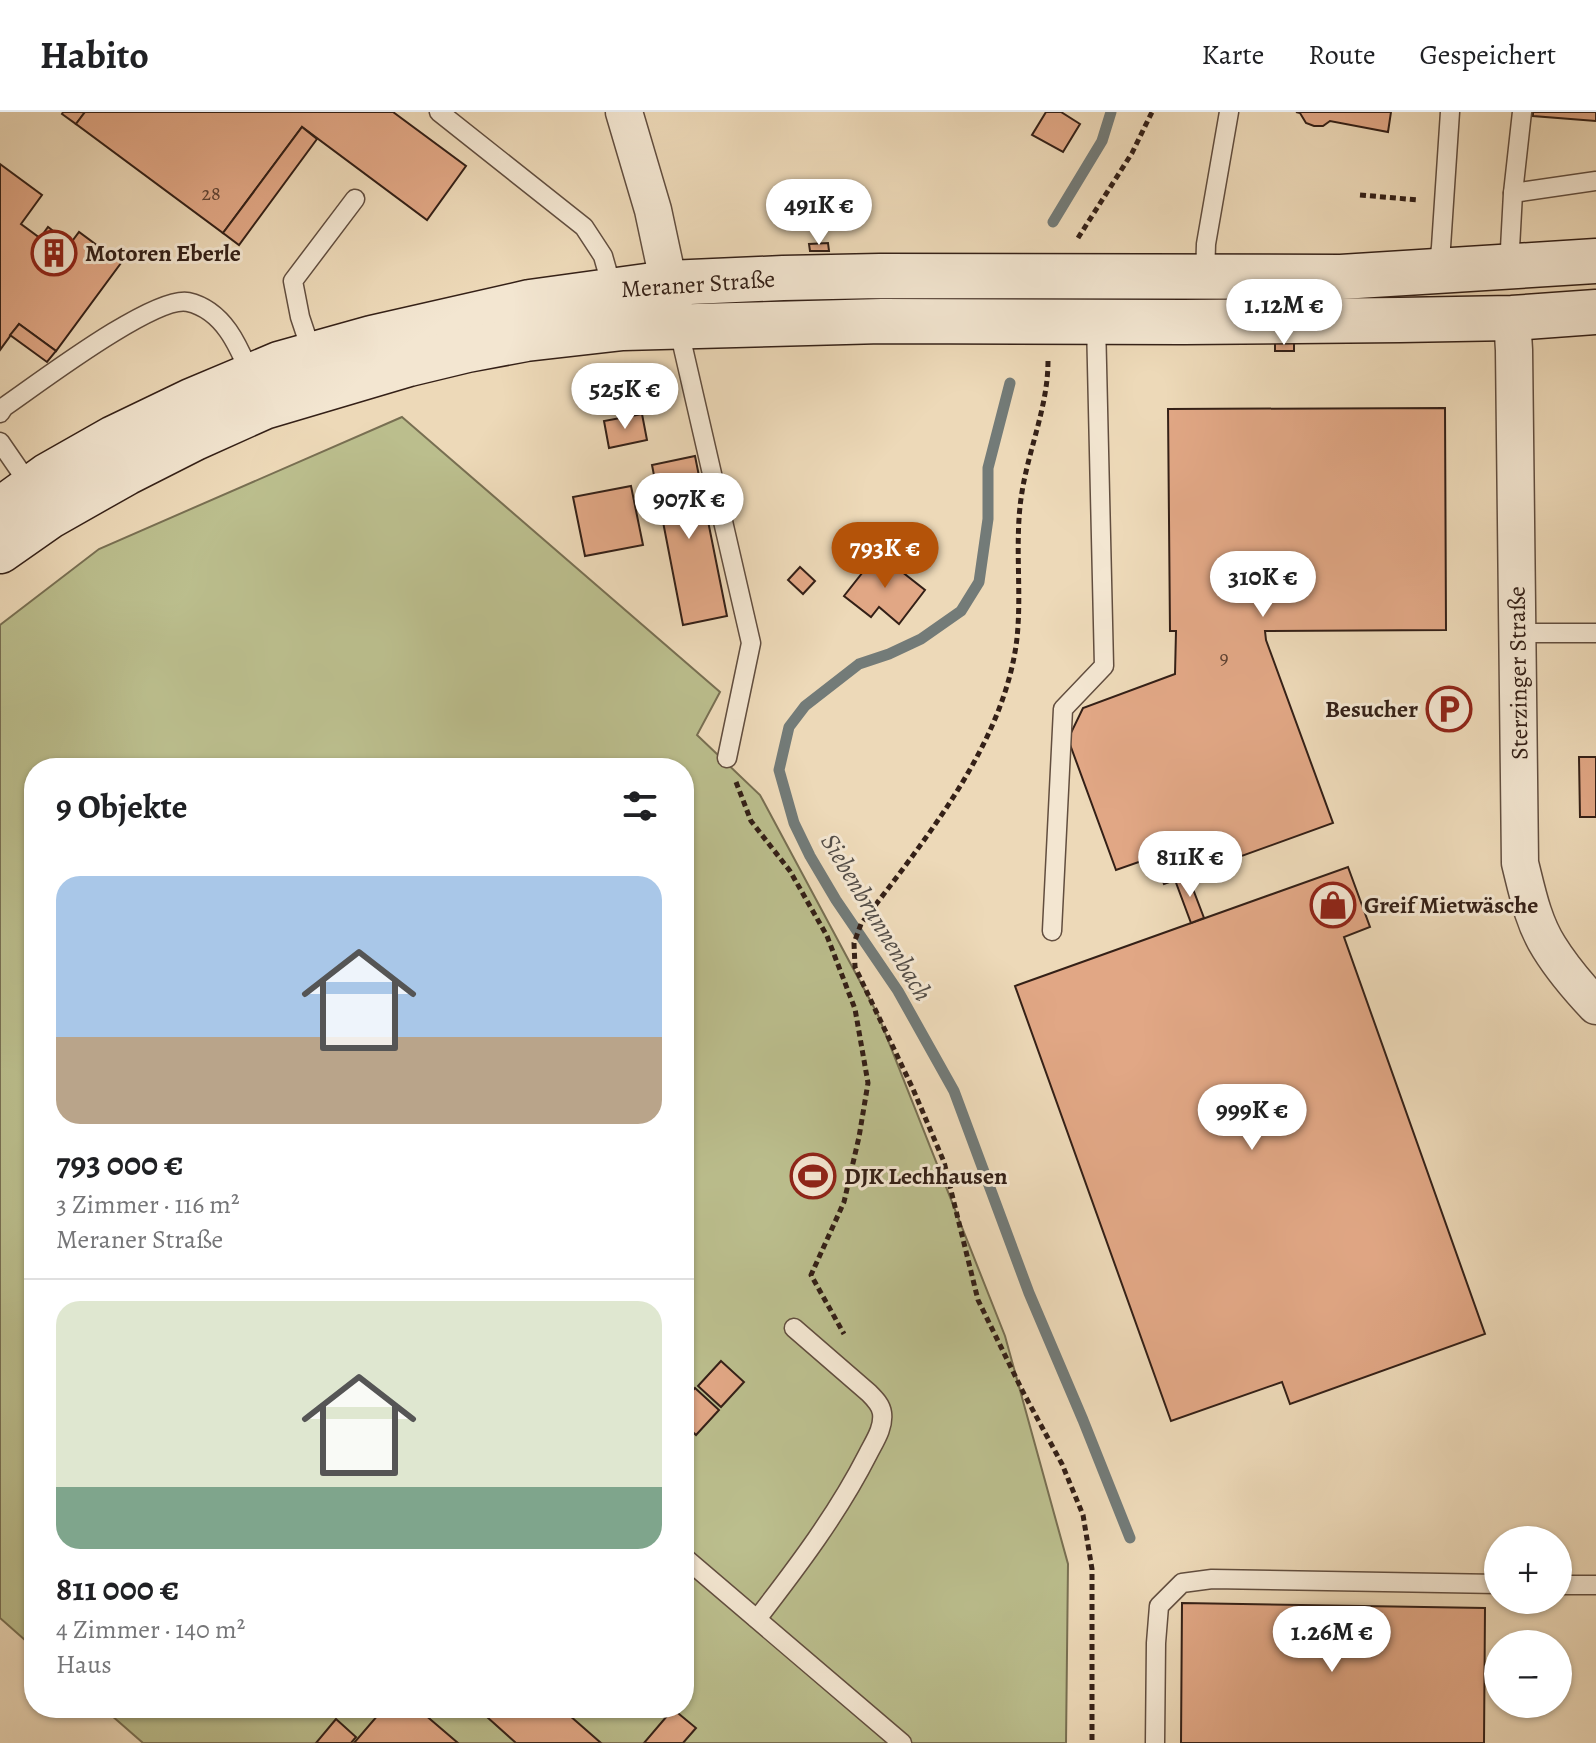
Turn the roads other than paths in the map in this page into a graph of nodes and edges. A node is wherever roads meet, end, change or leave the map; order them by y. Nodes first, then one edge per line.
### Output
1 (439, 112) edge
2 (624, 112) edge
3 (1450, 112) edge
4 (1522, 112) edge
5 (1232, 124) edge
6 (1596, 181) edge
7 (1513, 193) junction
8 (355, 199) dead end
9 (1596, 261) edge
10 (1524, 266) junction
11 (1437, 271) junction
12 (1205, 277) junction
13 (668, 283) junction
14 (611, 310) junction
15 (1596, 312) edge
16 (1512, 318) junction
17 (1400, 320) junction
18 (1096, 322) junction
19 (678, 326) junction
20 (318, 372) junction
21 (257, 391) junction
22 (0, 413) edge
23 (0, 442) edge
24 (27, 505) edge
25 (0, 551) edge
26 (1517, 633) junction
27 (1596, 633) edge
28 (727, 758) road end
29 (1052, 931) dead end
30 (1596, 1006) edge
31 (794, 1328) dead end
32 (694, 1565) edge
33 (1484, 1584) edge
34 (1572, 1585) edge
35 (1596, 1585) edge
36 (757, 1619) junction
37 (902, 1743) edge
38 (1155, 1743) edge

1 - 14 lane
2 - 13 street
3 - 11 lane
4 - 7 lane
5 - 12 lane
6 - 7 lane
7 - 10 lane
8 - 20 lane
9 - 10 main road, Meraner Straße
10 - 11 main road, Meraner Straße
10 - 16 main road
11 - 12 main road, Meraner Straße
11 - 17 main road
12 - 13 main road, Meraner Straße
13 - 14 main road, Meraner Straße
13 - 19 street
14 - 19 main road, Meraner Straße
14 - 20 main road, Meraner Straße
15 - 16 main road, Meraner Straße
16 - 17 main road, Meraner Straße
16 - 26 street, Sterzinger Straße
17 - 18 main road, Meraner Straße
18 - 19 main road, Meraner Straße
18 - 29 lane
19 - 28 lane
20 - 21 main road, Meraner Straße
21 - 22 lane
21 - 24 main road, Meraner Straße
23 - 24 lane
24 - 25 main road, Meraner Straße
26 - 27 lane
26 - 30 street, Sterzinger Straße
31 - 36 lane
32 - 36 lane
33 - 38 lane
34 - 35 lane
36 - 37 lane

